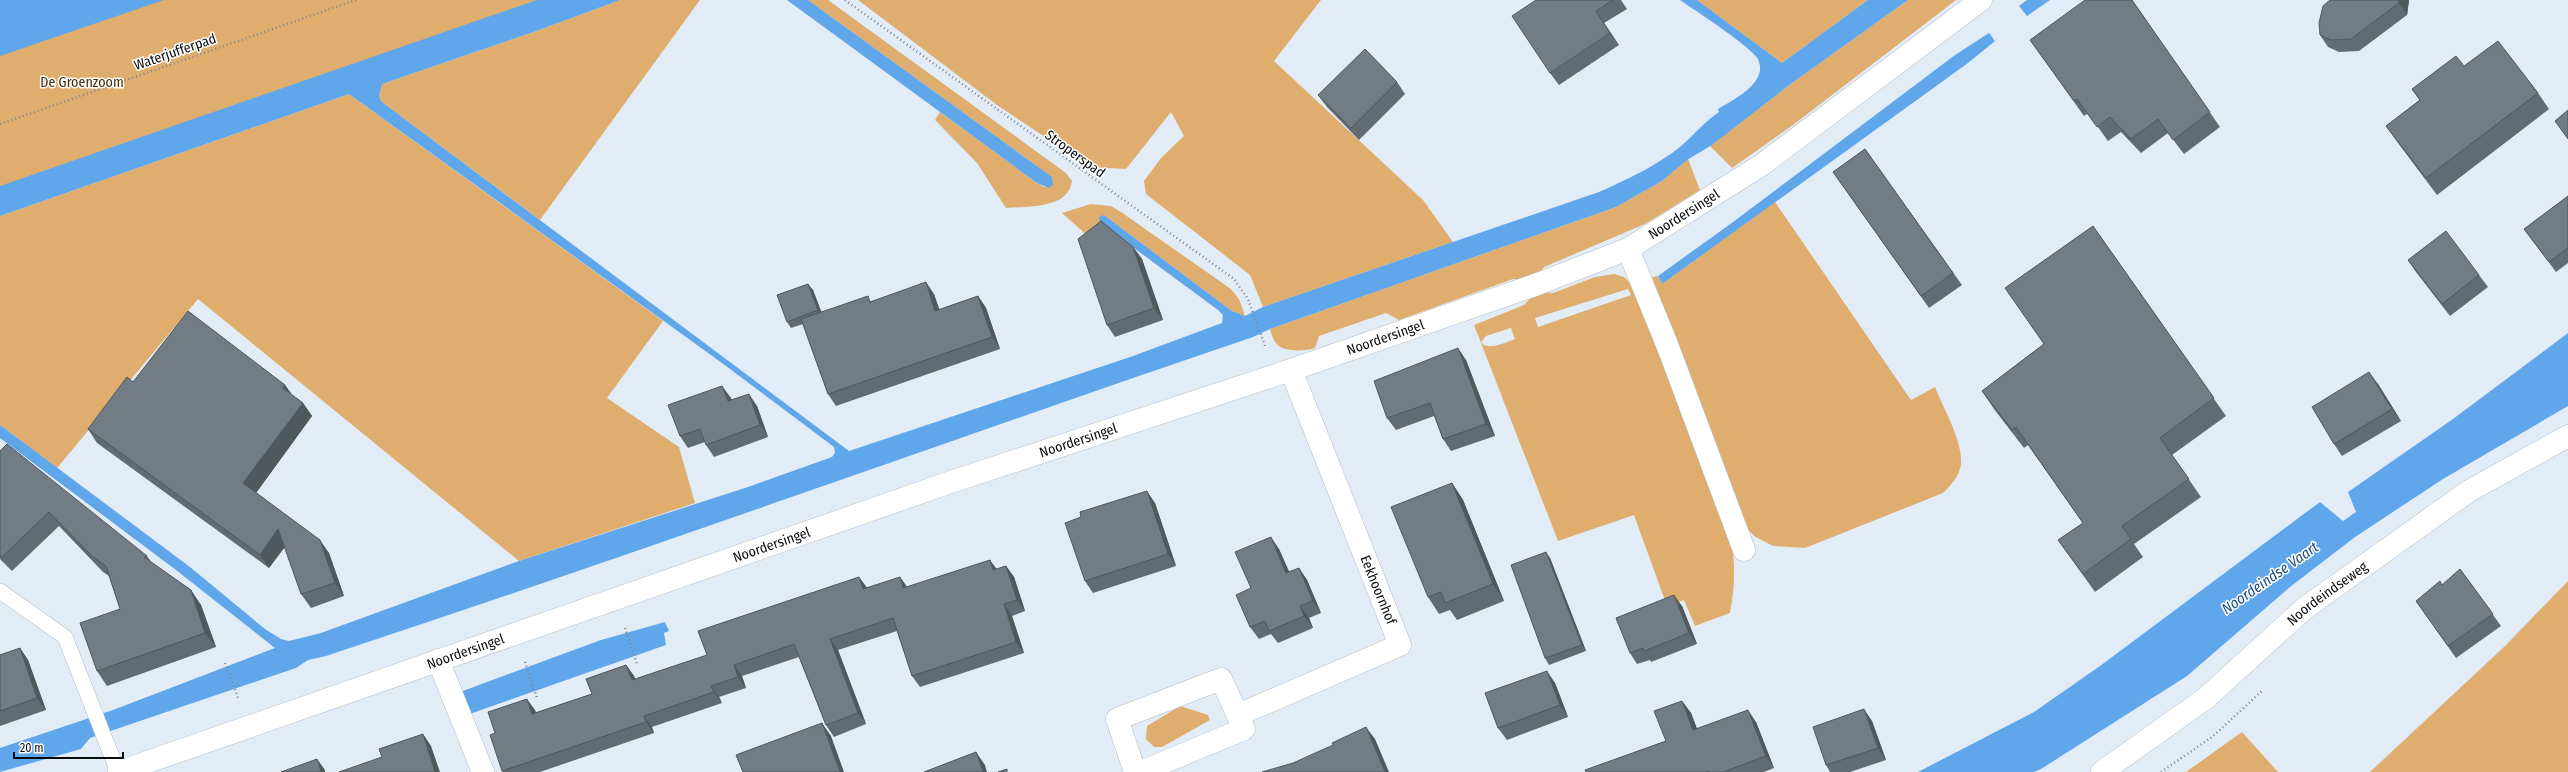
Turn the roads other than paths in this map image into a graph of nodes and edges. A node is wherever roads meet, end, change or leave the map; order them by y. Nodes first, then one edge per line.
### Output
1 (1981, 0) edge
2 (1628, 249) junction
3 (1291, 370) junction
4 (2568, 436) edge
5 (1744, 550) dead end
6 (0, 591) edge
7 (438, 660) junction
8 (1238, 715) junction
9 (119, 772) edge
10 (483, 772) edge
11 (1135, 772) edge
12 (1141, 772) edge
13 (2102, 772) edge

1 - 2 street, Noordersingel
2 - 3 street, Noordersingel
2 - 5 street
3 - 7 street, Noordersingel
3 - 8 street, Eekhoornhof
4 - 13 street, Noordeindseweg
6 - 9 lane
7 - 9 street, Noordersingel
7 - 10 street
8 - 11 street
8 - 12 street

